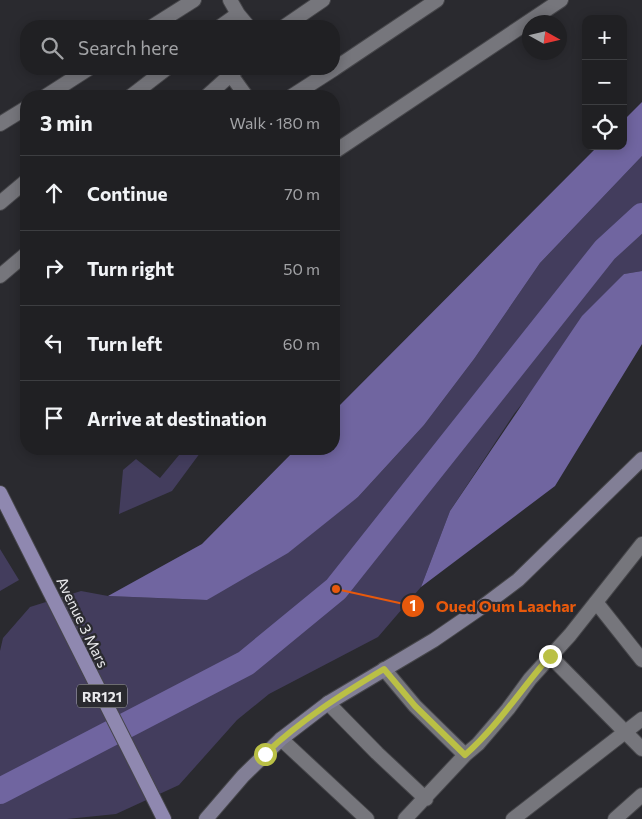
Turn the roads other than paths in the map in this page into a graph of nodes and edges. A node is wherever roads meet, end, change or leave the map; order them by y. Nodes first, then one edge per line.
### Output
1 (194, 0) edge
2 (230, 0) edge
3 (323, 0) edge
4 (437, 0) edge
5 (561, 0) edge
6 (238, 14) junction
7 (162, 20) edge
8 (230, 20) edge
9 (243, 20) edge
10 (294, 20) edge
11 (340, 65) edge
12 (79, 75) edge
13 (158, 75) edge
14 (231, 75) edge
15 (236, 75) edge
16 (325, 75) edge
17 (55, 90) edge
18 (139, 90) edge
19 (214, 90) edge
20 (243, 90) edge
21 (301, 90) edge
22 (20, 112) edge
23 (0, 124) edge
24 (340, 148) edge
25 (20, 186) edge
26 (0, 203) edge
27 (20, 259) edge
28 (0, 276) edge
29 (641, 462) edge
30 (0, 493) edge
31 (640, 550) edge
32 (596, 602) junction
33 (550, 656) junction
34 (642, 660) edge
35 (384, 669) junction
36 (328, 703) junction
37 (642, 719) edge
38 (626, 732) junction
39 (281, 738) junction
40 (642, 749) edge
41 (465, 755) junction
42 (642, 795) edge
43 (426, 799) junction
44 (214, 807) junction
45 (162, 815) edge
46 (193, 819) edge
47 (206, 819) edge
48 (367, 819) edge
49 (405, 819) edge
50 (513, 819) edge
51 (615, 819) edge

1 - 7 street
2 - 6 street
3 - 10 street
4 - 11 street
5 - 24 street
6 - 8 street
6 - 9 street
12 - 17 street
13 - 18 street
14 - 19 street
15 - 20 street
16 - 21 street
22 - 23 street
25 - 26 street
27 - 28 street
29 - 35 main road
30 - 45 main road, Avenue 3 Mars / RR121
31 - 32 street
32 - 33 street
32 - 34 street
33 - 38 street
33 - 41 street
35 - 36 main road
35 - 41 street
36 - 39 main road
36 - 43 street
37 - 38 street
38 - 40 street
38 - 50 street
39 - 44 main road
39 - 48 street
41 - 43 street
42 - 51 street
43 - 49 street
44 - 46 main road
44 - 47 main road

